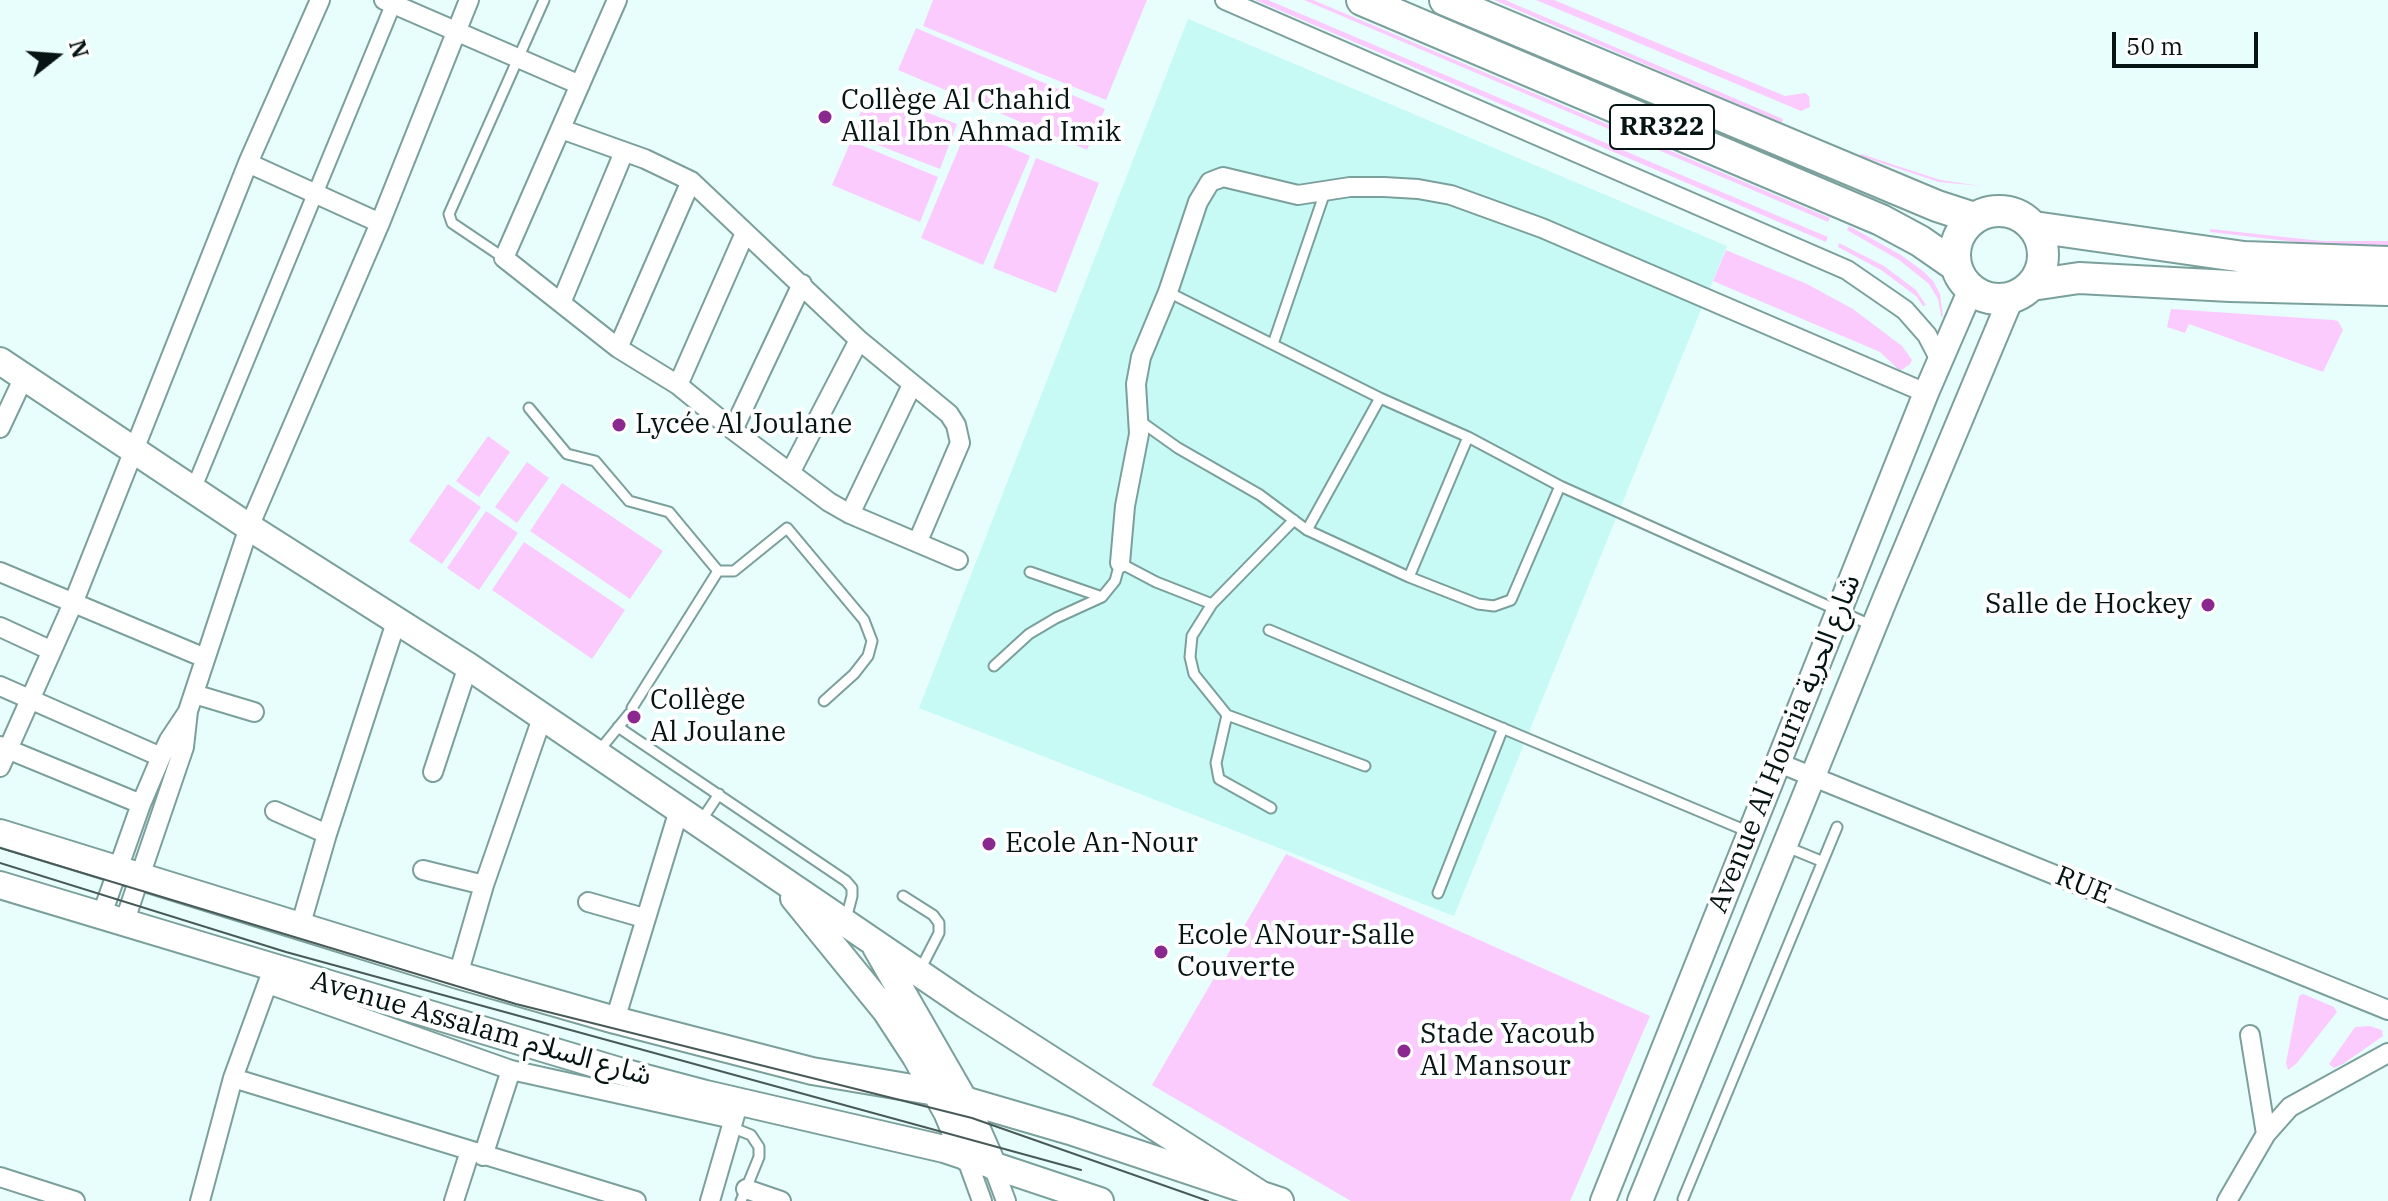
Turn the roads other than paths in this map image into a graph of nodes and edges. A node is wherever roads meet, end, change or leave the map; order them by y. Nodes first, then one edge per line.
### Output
1 (320, 0) edge
2 (469, 0) edge
3 (544, 0) edge
4 (617, 0) edge
5 (1225, 0) edge
6 (1362, 0) edge
7 (1445, 0) edge
8 (391, 1) edge
9 (455, 32) junction
10 (519, 59) junction
11 (580, 85) junction
12 (561, 129) junction
13 (624, 152) junction
14 (248, 163) junction
15 (691, 181) junction
16 (315, 192) junction
17 (1325, 192) junction
18 (1974, 218) junction
19 (380, 223) junction
20 (2034, 227) junction
21 (745, 233) junction
22 (504, 258) junction
23 (2388, 262) edge
24 (1964, 277) junction
25 (802, 284) junction
26 (2388, 290) edge
27 (1168, 292) junction
28 (2022, 292) junction
29 (561, 303) junction
30 (859, 340) junction
31 (1273, 344) junction
32 (618, 348) junction
33 (1940, 360) junction
34 (0, 361) edge
35 (24, 377) junction
36 (678, 385) junction
37 (912, 385) junction
38 (1926, 393) junction
39 (1380, 398) junction
40 (529, 408) dead end
41 (1138, 419) junction
42 (0, 428) edge
43 (733, 430) junction
44 (1468, 437) junction
45 (133, 451) junction
46 (790, 473) junction
47 (1560, 486) junction
48 (193, 490) junction
49 (850, 514) junction
50 (1294, 520) junction
51 (249, 527) junction
52 (1307, 530) junction
53 (918, 541) junction
54 (958, 560) dead end
55 (1120, 563) junction
56 (718, 571) junction
57 (0, 572) edge
58 (1030, 572) dead end
59 (1409, 577) junction
60 (1102, 597) junction
61 (74, 601) junction
62 (1212, 604) junction
63 (1840, 609) junction
64 (397, 619) junction
65 (1874, 626) junction
66 (0, 627) edge
67 (1269, 630) dead end
68 (50, 650) junction
69 (205, 658) junction
70 (468, 666) junction
71 (994, 666) dead end
72 (0, 686) edge
73 (29, 698) junction
74 (824, 701) dead end
75 (191, 702) junction
76 (254, 712) dead end
77 (1227, 715) junction
78 (542, 718) junction
79 (618, 727) junction
80 (1503, 728) junction
81 (2, 754) edge
82 (596, 754) junction
83 (161, 757) junction
84 (1779, 763) junction
85 (1365, 766) dead end
86 (433, 772) dead end
87 (1813, 776) junction
88 (719, 794) junction
89 (141, 804) junction
90 (1271, 808) dead end
91 (275, 811) dead end
92 (689, 817) junction
93 (1837, 827) dead end
94 (1750, 832) junction
95 (0, 833) edge
96 (327, 834) junction
97 (1785, 846) junction
98 (1821, 861) junction
99 (423, 870) dead end
100 (128, 874) junction
101 (776, 876) junction
102 (0, 885) edge
103 (484, 885) junction
104 (1438, 893) dead end
105 (903, 896) dead end
106 (588, 902) dead end
107 (644, 918) junction
108 (112, 920) junction
109 (845, 922) junction
110 (300, 927) junction
111 (872, 941) junction
112 (918, 972) junction
113 (458, 975) junction
114 (270, 976) junction
115 (2388, 1010) edge
116 (615, 1020) junction
117 (2250, 1035) dead end
118 (2388, 1053) edge
119 (511, 1070) junction
120 (233, 1078) junction
121 (936, 1092) junction
122 (964, 1100) junction
123 (734, 1116) junction
124 (2266, 1134) junction
125 (477, 1154) junction
126 (966, 1157) junction
127 (993, 1166) junction
128 (0, 1177) edge
129 (743, 1195) edge
130 (1270, 1197) edge
131 (1683, 1199) edge
132 (75, 1201) edge
133 (200, 1201) edge
134 (454, 1201) edge
135 (636, 1201) edge
136 (710, 1201) edge
137 (781, 1201) edge
138 (982, 1201) edge
139 (1006, 1201) edge
140 (1100, 1201) edge
141 (1603, 1201) edge
142 (1640, 1201) edge
143 (2227, 1201) edge

1 - 14 street
2 - 9 street
3 - 10 lane
4 - 11 street
5 - 33 street
6 - 24 main road, RR322
7 - 18 main road, RR322
8 - 9 street
8 - 16 street
9 - 10 street
9 - 19 street
10 - 11 street
10 - 22 lane
11 - 12 street
12 - 13 street
12 - 22 street
13 - 15 street
13 - 29 street
14 - 16 street
14 - 45 street
15 - 21 street
15 - 32 street
16 - 19 street
16 - 48 street
17 - 27 street
17 - 31 lane
17 - 38 street
18 - 20 main road, RR322
18 - 24 main road
19 - 51 street
20 - 23 main road, RR322
20 - 28 main road
21 - 25 street
21 - 36 street
22 - 29 street
24 - 28 main road, RR322
24 - 33 street, Avenue Al Houria شارع الحرية
25 - 30 street
25 - 43 street
26 - 28 main road, RR322
27 - 31 lane
27 - 41 street
28 - 65 street, Avenue Al Houria شارع الحرية
29 - 32 street
30 - 37 street
30 - 46 street
31 - 39 lane
32 - 36 street
33 - 38 street, Avenue Al Houria شارع الحرية
34 - 35 main road
35 - 42 street
35 - 45 main road
36 - 43 street
37 - 49 street
37 - 53 street
38 - 63 street, Avenue Al Houria شارع الحرية
39 - 44 lane
39 - 52 lane
40 - 56 lane
41 - 50 lane
41 - 55 street
43 - 46 street
44 - 47 lane
44 - 59 lane
45 - 48 main road
45 - 61 street
46 - 49 street
47 - 59 lane
47 - 63 lane
48 - 51 main road
49 - 53 street
50 - 52 lane
50 - 62 lane
51 - 64 main road
51 - 69 street
52 - 59 lane
53 - 54 street
55 - 60 lane
55 - 62 lane
56 - 74 lane
56 - 79 lane
57 - 61 street
58 - 60 lane
60 - 71 lane
61 - 68 street
61 - 69 street
62 - 77 lane
63 - 65 lane
63 - 84 street, Avenue Al Houria شارع الحرية
64 - 70 main road
64 - 96 street
65 - 87 street, Avenue Al Houria شارع الحرية
66 - 68 street
67 - 80 lane
68 - 73 street
69 - 75 street
70 - 78 main road
70 - 86 street
72 - 73 street
73 - 81 street
73 - 83 street
75 - 76 street
75 - 83 street
75 - 100 street
77 - 85 lane
77 - 90 lane
78 - 82 main road
78 - 103 street
79 - 82 lane
79 - 88 lane
80 - 94 lane
80 - 104 lane
81 - 89 street
82 - 92 main road
83 - 89 street
84 - 87 street, RUE
84 - 94 street, Avenue Al Houria شارع الحرية
87 - 97 street, Avenue Al Houria شارع الحرية
87 - 115 street, RUE
88 - 92 lane
88 - 109 lane
89 - 100 street
91 - 96 street
92 - 101 main road
92 - 107 street
93 - 98 lane
94 - 141 street, Avenue Al Houria شارع الحرية
95 - 100 main road, Avenue Assalam شارع السلام
96 - 110 street
97 - 98 lane
97 - 142 street, Avenue Al Houria شارع الحرية
98 - 131 lane
99 - 103 street
100 - 108 street
100 - 110 main road, Avenue Assalam شارع السلام
101 - 109 main road
101 - 121 main road
102 - 108 main road, Avenue Assalam شارع السلام
103 - 113 street
105 - 112 lane
106 - 107 street
107 - 116 street
108 - 114 main road, Avenue Assalam شارع السلام
109 - 111 main road
110 - 113 main road, Avenue Assalam شارع السلام
111 - 112 main road
111 - 122 main road
112 - 130 main road
113 - 116 main road, Avenue Assalam شارع السلام
114 - 119 street
114 - 120 street
114 - 123 main road, Avenue Assalam شارع السلام
116 - 121 main road, Avenue Assalam شارع السلام
117 - 124 street
118 - 124 street
119 - 123 street
119 - 125 street
120 - 125 street
120 - 133 street
121 - 122 main road, Avenue Assalam شارع السلام
121 - 126 main road
122 - 127 main road
122 - 130 main road, Avenue Assalam شارع السلام
123 - 126 main road, Avenue Assalam شارع السلام
123 - 129 lane
123 - 136 street
124 - 143 street
125 - 134 street
125 - 135 street
126 - 127 main road, Avenue Assalam شارع السلام
126 - 138 street
127 - 139 street
127 - 140 main road, Avenue Assalam شارع السلام
128 - 132 street
129 - 137 street

